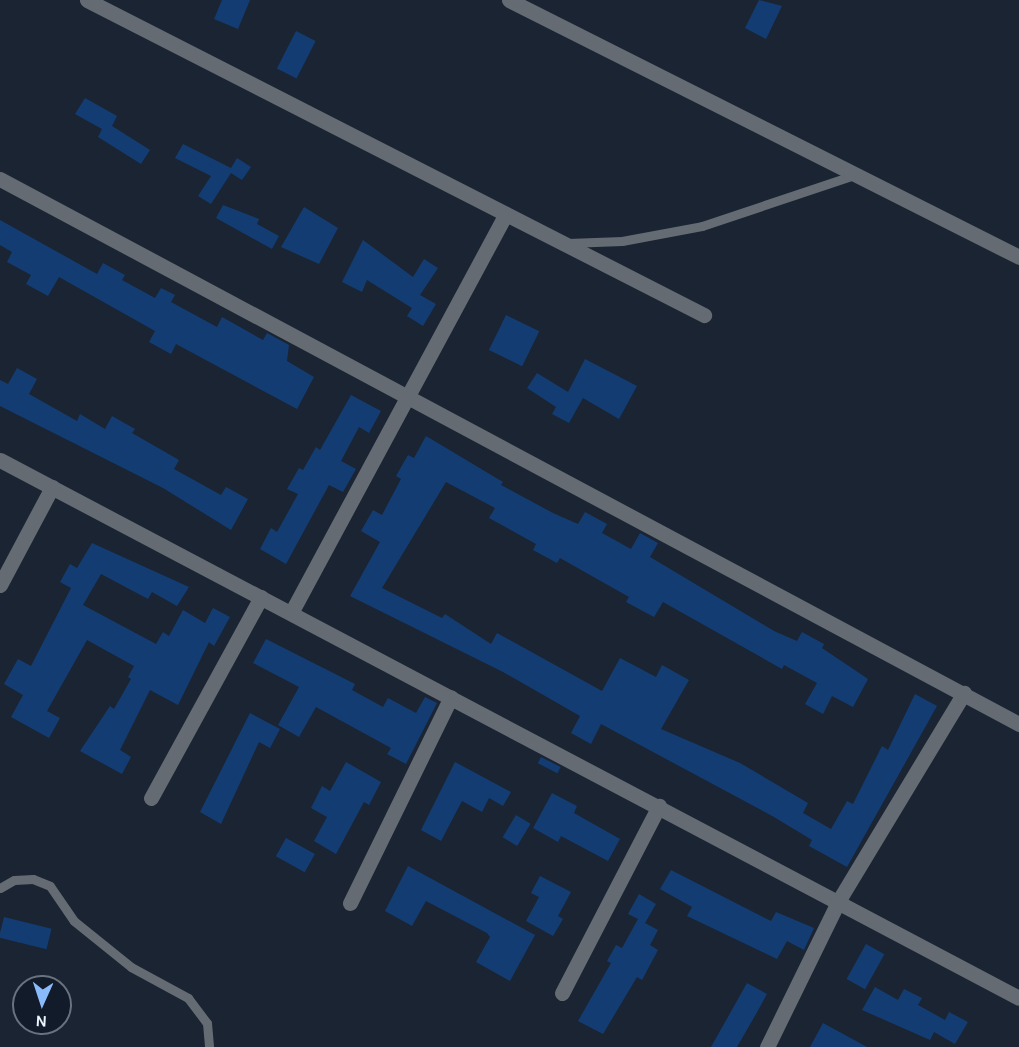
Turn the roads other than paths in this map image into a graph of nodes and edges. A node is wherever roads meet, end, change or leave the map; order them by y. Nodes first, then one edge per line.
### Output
1 (87, 0) edge
2 (509, 0) edge
3 (859, 174) junction
4 (0, 179) edge
5 (506, 214) junction
6 (563, 243) junction
7 (1019, 256) edge
8 (704, 315) dead end
9 (408, 396) junction
10 (0, 460) edge
11 (52, 487) junction
12 (0, 585) edge
13 (261, 597) junction
14 (291, 613) junction
15 (964, 693) junction
16 (451, 697) junction
17 (1019, 724) edge
18 (151, 798) dead end
19 (659, 806) junction
20 (0, 888) edge
21 (839, 900) junction
22 (350, 903) dead end
23 (562, 993) dead end
24 (1019, 998) edge
25 (209, 1047) edge
26 (766, 1047) edge

1 - 5 street
2 - 3 street
3 - 6 lane
3 - 7 street
4 - 9 street
5 - 6 street
5 - 9 street
6 - 8 street
9 - 14 street
9 - 15 street
10 - 11 street
11 - 12 street
11 - 13 street
13 - 14 street
13 - 18 street
14 - 16 street
15 - 17 street
15 - 21 street
16 - 19 street
16 - 22 street
19 - 21 street
19 - 23 street
20 - 25 lane
21 - 24 street
21 - 26 street

